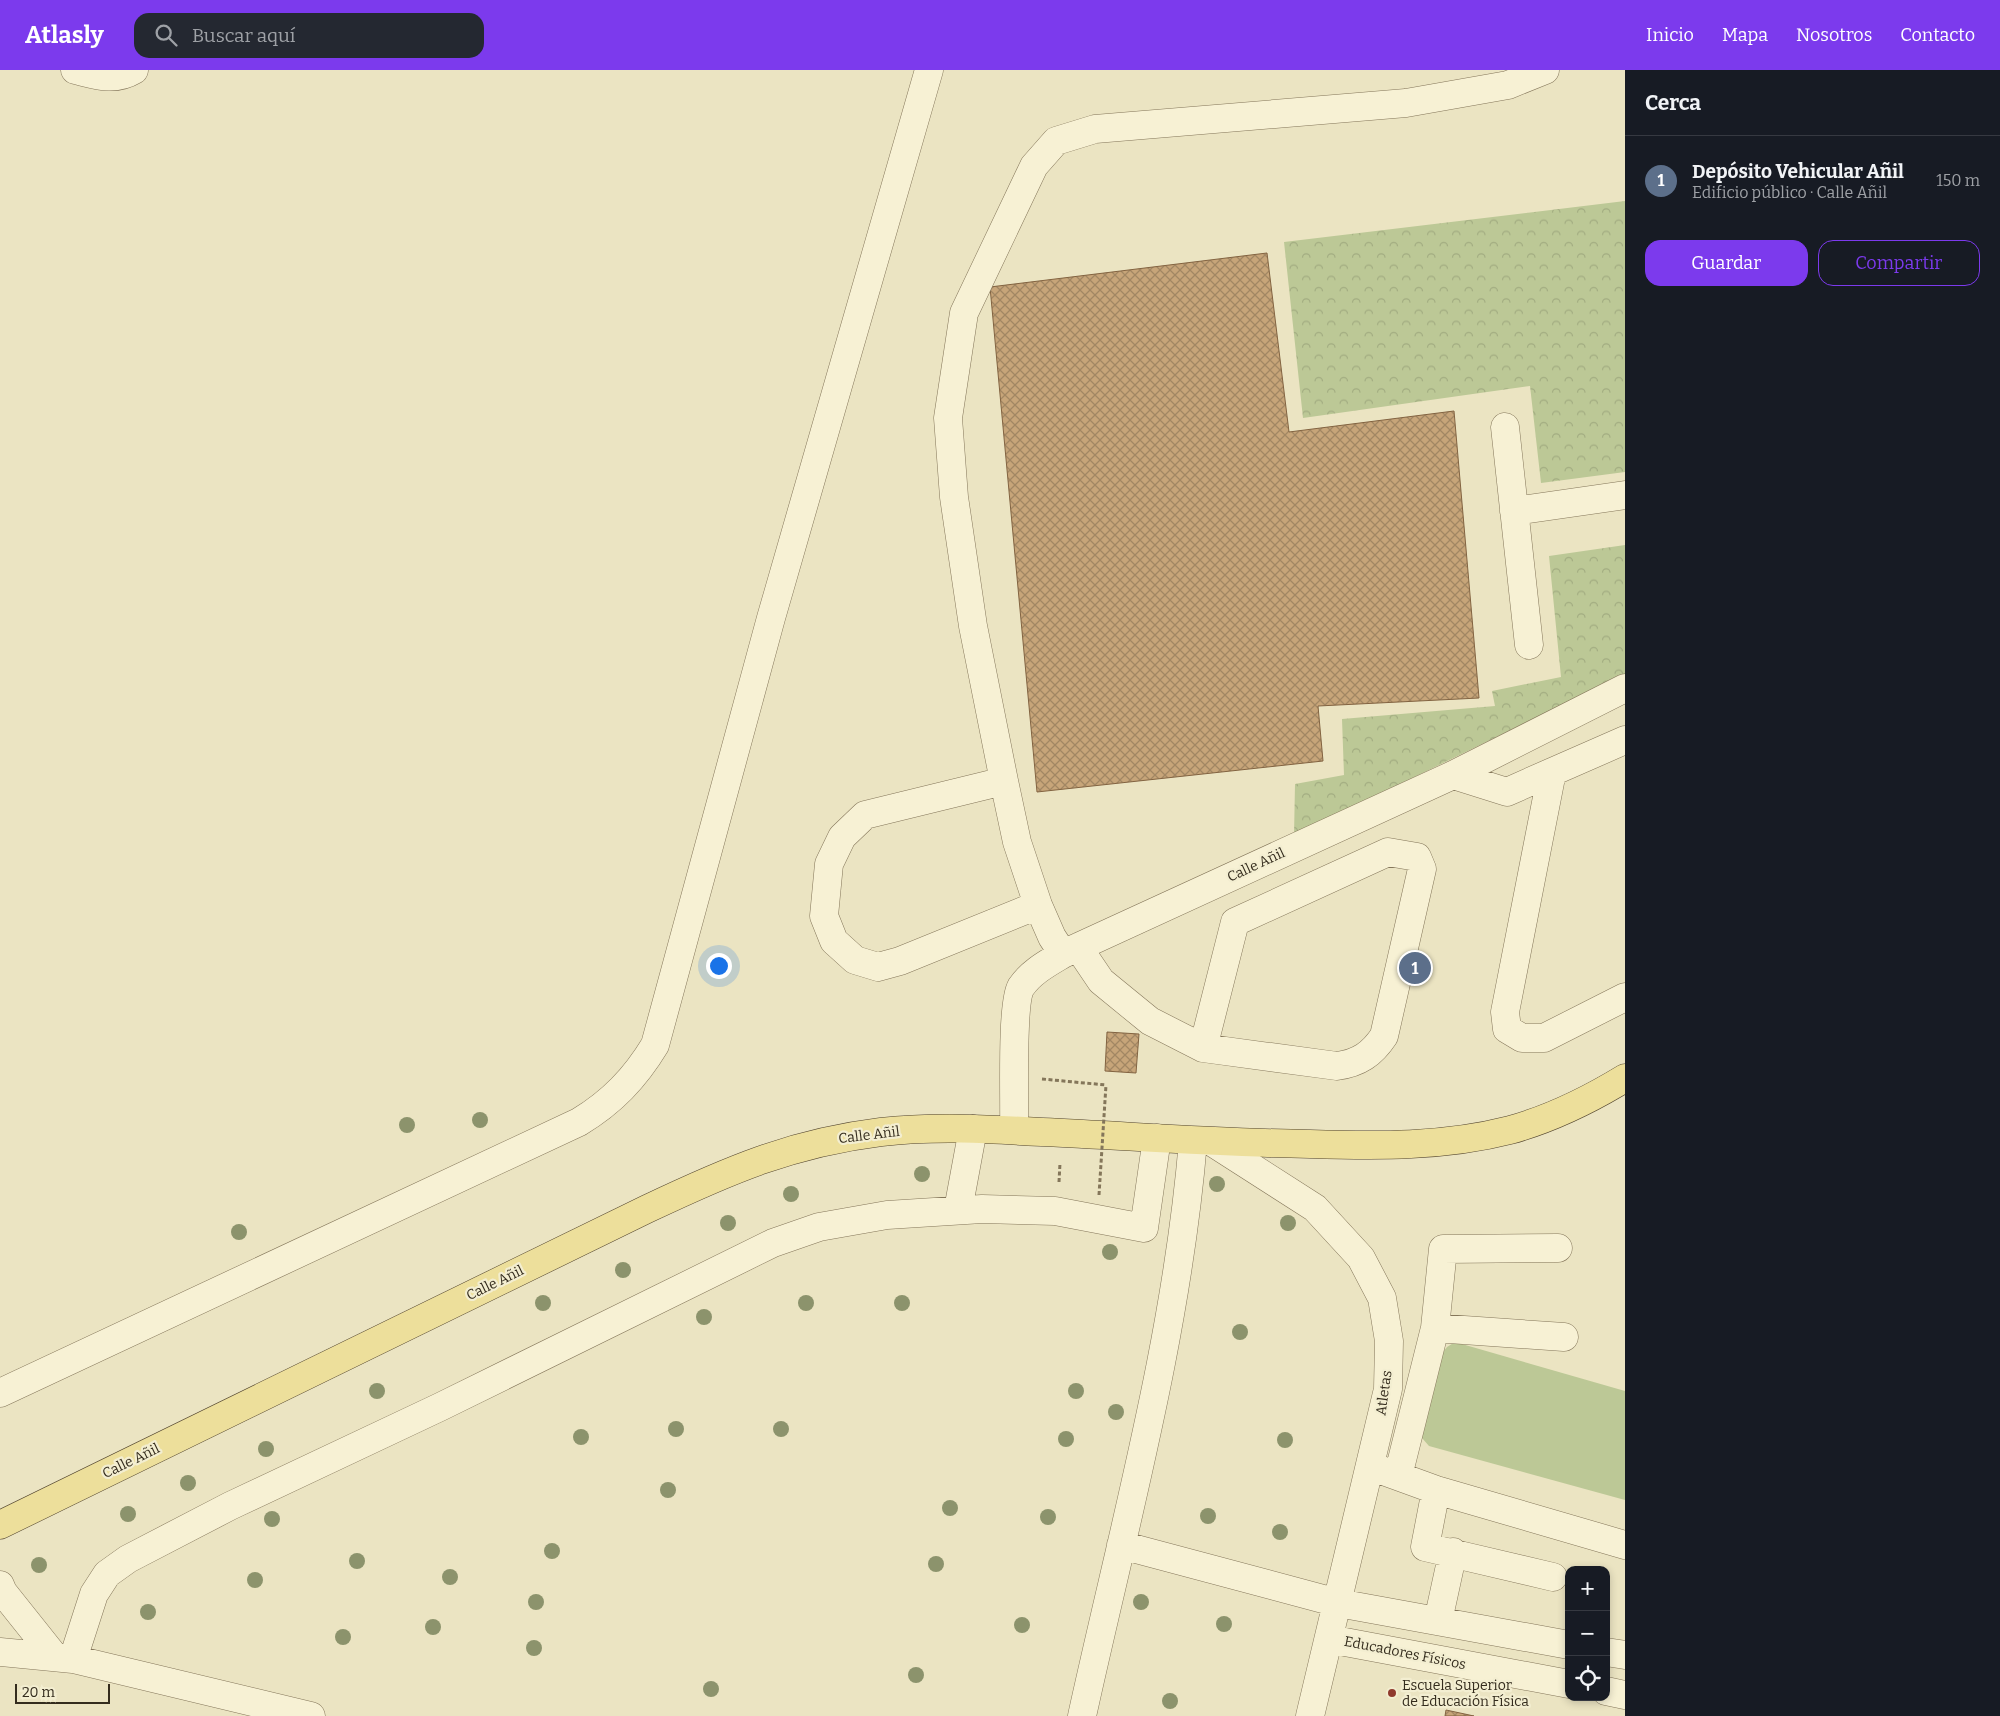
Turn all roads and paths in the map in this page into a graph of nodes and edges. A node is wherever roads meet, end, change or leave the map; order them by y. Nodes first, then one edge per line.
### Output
1 (75, 70) edge
2 (134, 70) edge
3 (929, 70) edge
4 (1545, 70) edge
5 (1504, 427) dead end
6 (1625, 495) edge
7 (1514, 511) junction
8 (1529, 645) dead end
9 (1625, 688) edge
10 (1625, 740) edge
11 (1552, 772) junction
12 (1453, 775) junction
13 (1004, 781) junction
14 (1038, 905) junction
15 (1071, 950) junction
16 (1625, 997) edge
17 (1203, 1048) junction
18 (1625, 1078) edge
19 (1046, 1079) dead end
20 (973, 1129) junction
21 (1014, 1130) junction
22 (1156, 1138) junction
23 (1203, 1142) junction
24 (1099, 1195) dead end
25 (958, 1210) junction
26 (1558, 1248) dead end
27 (1434, 1328) junction
28 (1564, 1337) dead end
29 (0, 1393) edge
30 (1370, 1466) junction
31 (1398, 1476) junction
32 (1436, 1490) junction
33 (0, 1525) edge
34 (1625, 1544) edge
35 (1121, 1545) junction
36 (1453, 1552) junction
37 (1553, 1577) dead end
38 (0, 1586) edge
39 (1338, 1603) junction
40 (1438, 1621) junction
41 (1329, 1639) junction
42 (1565, 1644) edge
43 (0, 1652) edge
44 (1610, 1653) edge
45 (1625, 1655) edge
46 (64, 1657) junction
47 (1565, 1683) edge
48 (1610, 1692) edge
49 (1625, 1695) edge
50 (311, 1716) edge
51 (1082, 1716) edge
52 (1310, 1716) edge

1 - 2 street
3 - 29 street
4 - 13 street
5 - 7 street
6 - 7 street
7 - 8 street
9 - 12 street, Calle Añil
10 - 11 street
11 - 12 street
11 - 16 street
12 - 15 street, Calle Añil
13 - 14 street
13 - 14 street
14 - 15 street
15 - 17 street
15 - 21 street, Calle Añil
17 - 17 street
18 - 23 main road, Calle Añil
19 - 24 path, bridge
20 - 21 main road, Calle Añil
20 - 25 street
20 - 33 main road, Calle Añil
21 - 22 main road, Calle Añil
22 - 23 main road, Calle Añil
22 - 25 street
23 - 30 street, Atletas
23 - 35 street
25 - 46 street
26 - 27 street
27 - 28 street
27 - 31 street
30 - 31 street
30 - 39 street, Atletas
31 - 32 street
32 - 34 street
32 - 36 street
35 - 39 street
35 - 51 street
36 - 37 street
36 - 40 street
38 - 46 street
39 - 40 street
39 - 41 street, Atletas
40 - 42 street
41 - 47 street, Educadores Físicos
41 - 52 street, Atletas
43 - 46 street
44 - 45 street
46 - 50 street
48 - 49 street

